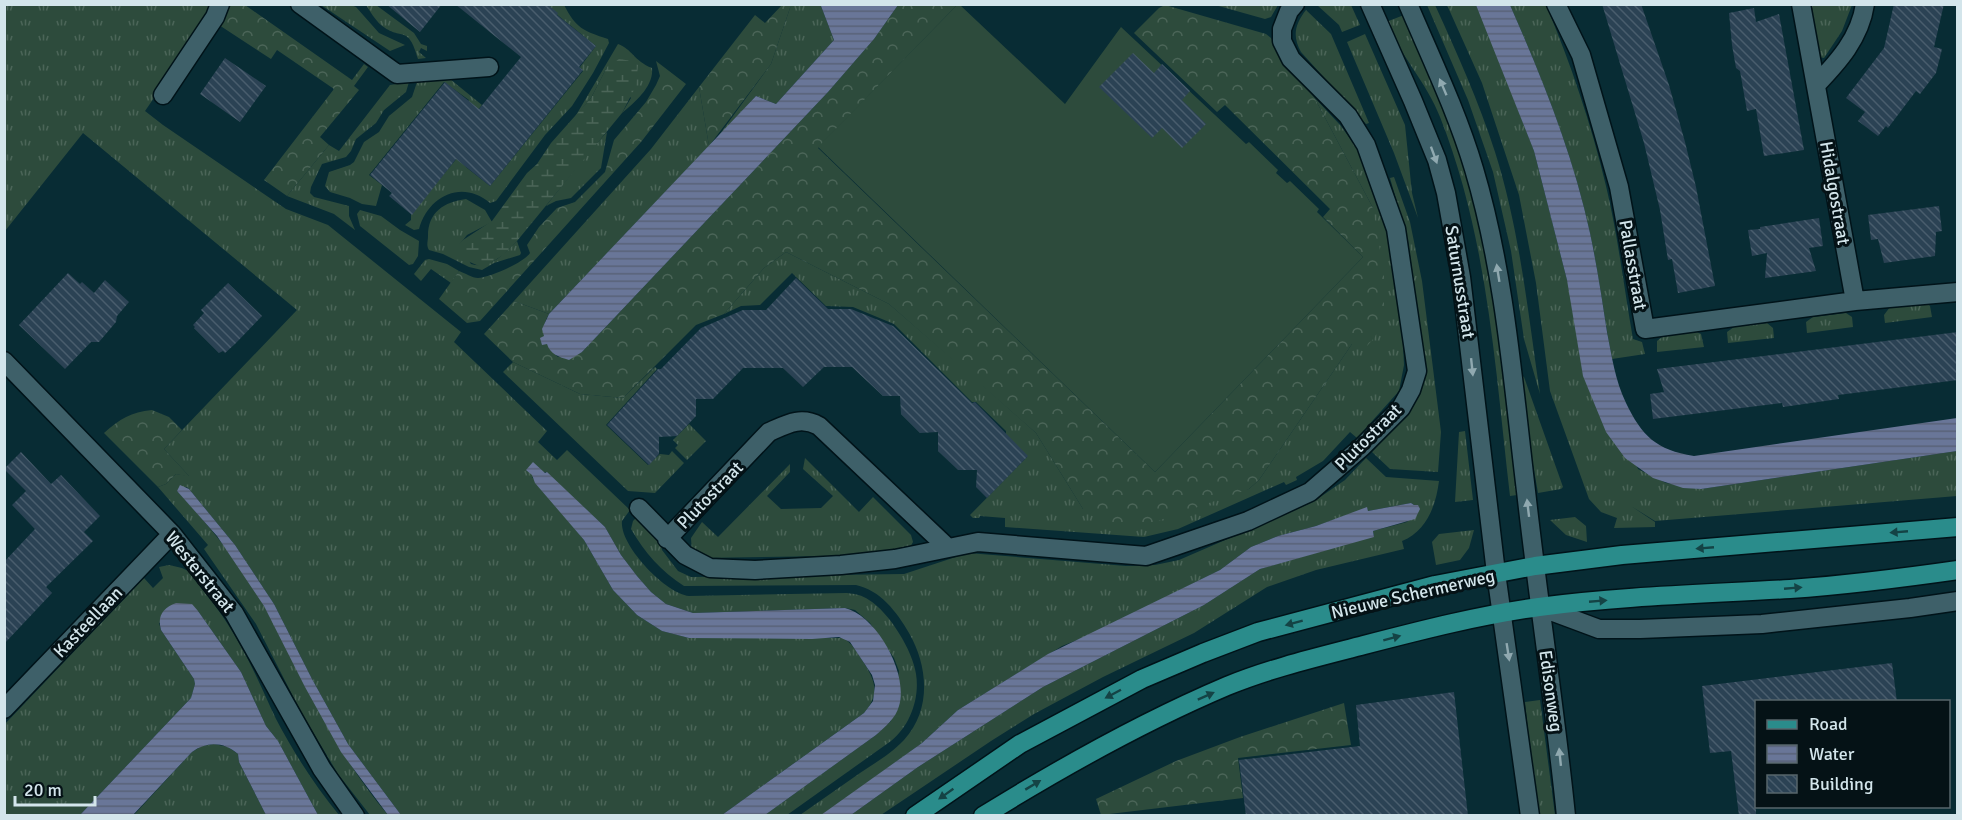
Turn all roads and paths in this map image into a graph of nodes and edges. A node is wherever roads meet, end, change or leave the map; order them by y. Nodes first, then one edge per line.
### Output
1 (220, 4) edge
2 (300, 4) edge
3 (1295, 4) edge
4 (1370, 4) edge
5 (1408, 4) edge
6 (1556, 4) edge
7 (1801, 4) edge
8 (1865, 4) edge
9 (489, 67) dead end
10 (1816, 85) junction
11 (163, 95) dead end
12 (1958, 292) edge
13 (1855, 301) junction
14 (4, 361) edge
15 (639, 508) dead end
16 (1958, 527) edge
17 (171, 534) junction
18 (667, 539) junction
19 (947, 547) junction
20 (1535, 566) junction
21 (1958, 570) edge
22 (1496, 573) junction
23 (1958, 601) edge
24 (1540, 607) junction
25 (1502, 612) junction
26 (4, 710) edge
27 (355, 816) edge
28 (915, 816) edge
29 (983, 816) edge
30 (1530, 816) edge
31 (1566, 816) edge

1 - 11 street
2 - 9 street
3 - 19 street, Plutostraat
4 -> 22 street, Saturnusstraat
20 -> 5 street, Saturnusstraat
6 - 13 street, Pallasstraat
7 - 10 street, Hidalgostraat
8 - 10 street
10 - 13 street, Hidalgostraat
12 - 13 street, Pallasstraat
14 - 17 street, Westerstraat
15 - 18 street
16 -> 20 main road, Nieuwe Schermerweg
17 - 26 street, Kasteellaan
17 - 27 street, Westerstraat
18 - 19 street, Plutostraat
18 - 19 street, Plutostraat
20 - 22 main road, Nieuwe Schermerweg
20 - 24 street, Edisonweg
24 -> 21 main road, Nieuwe Schermerweg
22 - 25 street, Edisonweg
22 -> 28 main road, Nieuwe Schermerweg
23 - 24 street, Nieuwe Schermerweg
24 - 25 main road, Nieuwe Schermerweg
31 -> 24 street, Edisonweg
29 -> 25 main road, Nieuwe Schermerweg
25 -> 30 street, Edisonweg

